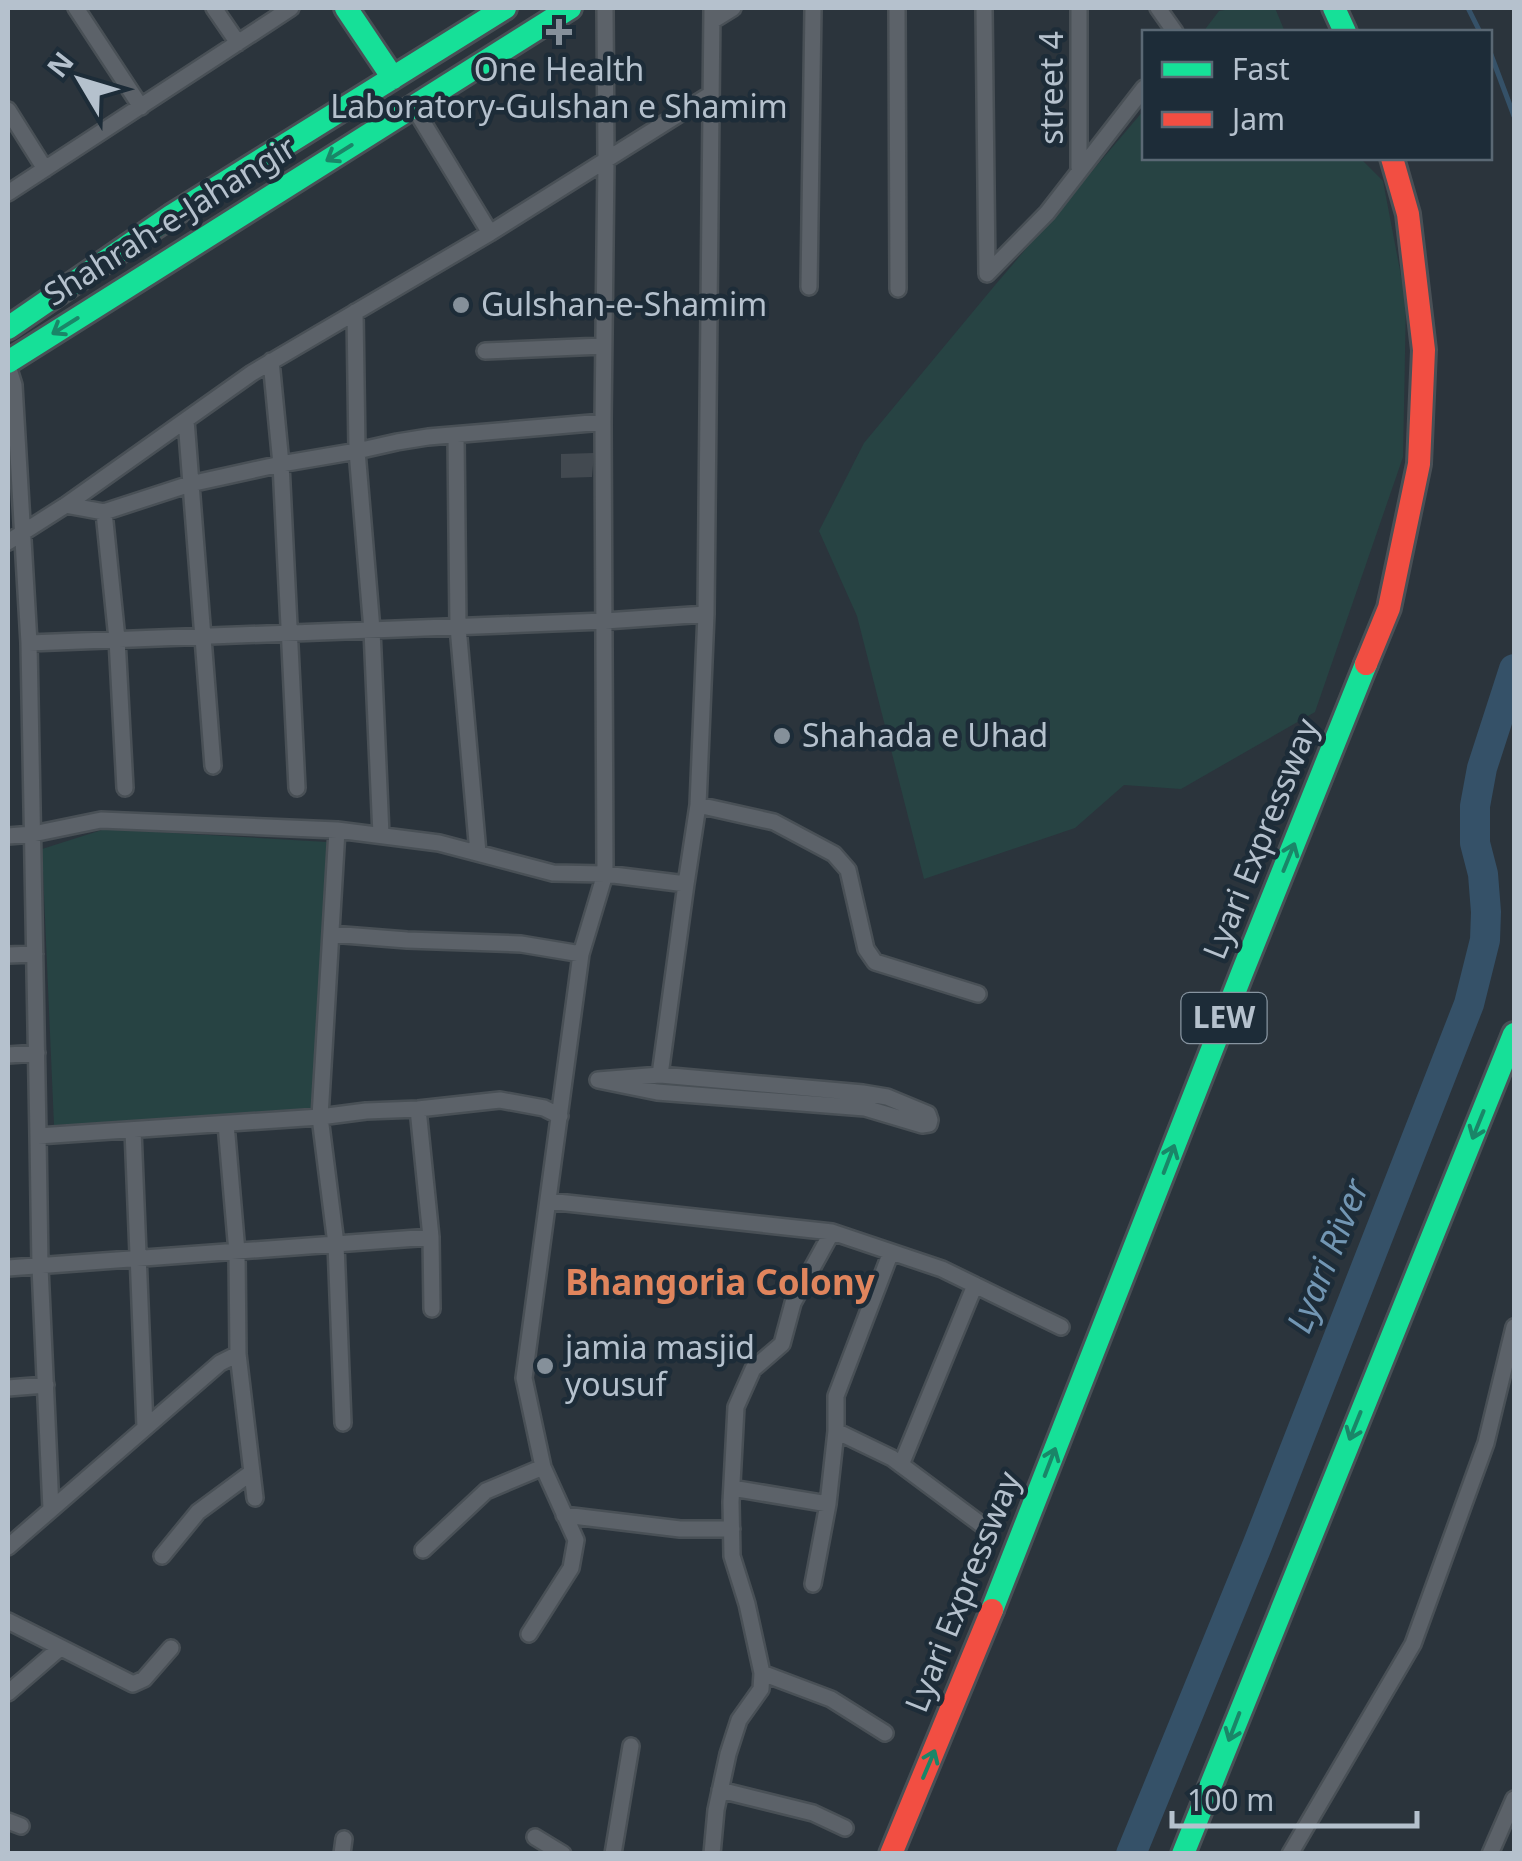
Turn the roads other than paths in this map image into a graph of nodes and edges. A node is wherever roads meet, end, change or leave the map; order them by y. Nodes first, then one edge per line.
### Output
1 (76, 8) edge
2 (214, 8) edge
3 (290, 8) edge
4 (346, 8) edge
5 (505, 8) edge
6 (570, 8) edge
7 (604, 8) edge
8 (733, 8) edge
9 (813, 8) edge
10 (897, 8) edge
11 (984, 8) edge
12 (1079, 8) edge
13 (1158, 8) edge
14 (712, 14) edge
15 (1174, 30) edge
16 (238, 43) junction
17 (392, 78) junction
18 (1142, 91) edge
19 (711, 94) junction
20 (413, 106) junction
21 (141, 108) junction
22 (8, 110) edge
23 (606, 160) junction
24 (1393, 160) edge
25 (45, 169) junction
26 (1080, 169) junction
27 (8, 193) edge
28 (490, 233) junction
29 (809, 286) dead end
30 (898, 289) dead end
31 (355, 312) junction
32 (8, 328) edge
33 (603, 346) junction
34 (485, 351) dead end
35 (271, 361) junction
36 (8, 364) edge
37 (186, 420) junction
38 (602, 422) junction
39 (456, 436) junction
40 (356, 451) junction
41 (280, 464) junction
42 (190, 484) junction
43 (66, 505) junction
44 (104, 512) junction
45 (15, 538) edge
46 (706, 614) junction
47 (605, 621) junction
48 (458, 627) junction
49 (372, 630) junction
50 (289, 633) junction
51 (202, 636) junction
52 (117, 640) junction
53 (29, 643) junction
54 (213, 766) dead end
55 (125, 788) dead end
56 (298, 788) dead end
57 (698, 805) junction
58 (337, 830) junction
59 (33, 834) junction
60 (8, 836) edge
61 (381, 836) junction
62 (478, 853) junction
63 (604, 874) junction
64 (686, 884) junction
65 (331, 934) junction
66 (35, 954) junction
67 (582, 954) junction
68 (8, 956) edge
69 (978, 994) dead end
70 (1514, 1034) edge
71 (37, 1053) junction
72 (8, 1055) edge
73 (660, 1075) junction
74 (418, 1109) junction
75 (560, 1116) junction
76 (320, 1117) junction
77 (226, 1124) junction
78 (132, 1130) junction
79 (38, 1136) junction
80 (548, 1202) junction
81 (832, 1232) junction
82 (431, 1236) junction
83 (336, 1244) junction
84 (237, 1252) junction
85 (891, 1252) junction
86 (140, 1259) junction
87 (40, 1266) junction
88 (8, 1268) edge
89 (976, 1285) junction
90 (432, 1309) dead end
91 (1514, 1326) edge
92 (1061, 1327) dead end
93 (238, 1354) junction
94 (46, 1386) junction
95 (8, 1388) edge
96 (343, 1422) dead end
97 (146, 1427) junction
98 (836, 1431) junction
99 (901, 1465) junction
100 (542, 1467) junction
101 (252, 1472) junction
102 (732, 1488) junction
103 (255, 1498) dead end
104 (828, 1504) junction
105 (51, 1510) junction
106 (564, 1515) junction
107 (982, 1525) dead end
108 (732, 1529) junction
109 (8, 1547) edge
110 (422, 1550) dead end
111 (162, 1556) dead end
112 (813, 1584) dead end
113 (8, 1622) edge
114 (528, 1634) dead end
115 (60, 1648) junction
116 (171, 1648) dead end
117 (762, 1673) junction
118 (8, 1692) edge
119 (885, 1733) dead end
120 (631, 1746) dead end
121 (720, 1790) junction
122 (1514, 1800) edge
123 (845, 1828) dead end
124 (535, 1838) dead end
125 (563, 1854) edge
126 (614, 1854) edge
127 (712, 1854) edge
128 (892, 1854) edge
129 (1183, 1854) edge
130 (1290, 1854) edge
131 (1490, 1854) edge

1 - 21 street
2 - 16 street
3 - 16 street
4 - 17 main road
5 - 17 main road
6 - 20 main road, Shahrah-e-Jahangir
7 - 23 street
8 - 14 street
9 - 29 street
10 - 30 street
11 - 26 street
12 - 26 street, street 4
13 - 15 street
14 - 19 street
16 - 21 street
17 - 32 main road
18 - 26 street
19 - 23 street
19 - 46 street
20 - 28 street
20 -> 36 main road, Shahrah-e-Jahangir
21 - 25 street
22 - 25 street
23 - 28 street
23 - 33 street
128 -> 24 main road, Lyari Expressway / LEW
25 - 27 street
28 - 31 street
31 - 35 street
31 - 40 street
33 - 34 street
33 - 38 street
35 - 37 street
35 - 41 street
36 - 45 street
37 - 42 street
37 - 43 street
38 - 39 street
38 - 47 street
39 - 40 street
39 - 48 street
40 - 41 street
40 - 49 street
41 - 42 street
41 - 50 street
42 - 44 street
42 - 51 street
43 - 44 street
43 - 45 street
44 - 52 street
45 - 53 street
46 - 47 street
46 - 57 street
47 - 48 street
47 - 63 street
48 - 49 street
48 - 62 street
49 - 50 street
49 - 61 street
50 - 51 street
50 - 56 street
51 - 52 street
51 - 54 street
52 - 53 street
52 - 55 street
53 - 59 street
57 - 64 street
57 - 69 street
58 - 59 street
58 - 61 street
58 - 65 street
59 - 60 street
59 - 66 street
61 - 62 street
62 - 63 street
63 - 64 street
63 - 67 street
64 - 73 street
65 - 67 street
65 - 76 street
66 - 68 street
66 - 71 street
67 - 75 street
70 -> 129 main road
71 - 72 street
71 - 79 street
73 - 73 street
74 - 75 street
74 - 76 street
74 - 82 street
75 - 80 street
76 - 77 street
76 - 83 street
77 - 78 street
77 - 84 street
78 - 79 street
78 - 86 street
79 - 87 street
80 - 81 street
80 - 100 street
81 - 85 street
81 - 102 street
82 - 83 street
82 - 90 street
83 - 84 street
83 - 96 street
84 - 86 street
84 - 93 street
85 - 89 street
85 - 98 street
86 - 87 street
86 - 97 street
87 - 88 street
87 - 94 street
89 - 92 street
89 - 99 street
91 - 130 street
93 - 97 street
93 - 101 street
94 - 95 street
94 - 105 street
97 - 105 street
98 - 99 street
98 - 104 street
99 - 107 street
100 - 106 street
100 - 110 street
101 - 103 street
101 - 111 street
102 - 104 street
102 - 108 street
104 - 112 street
105 - 109 street
106 - 108 street
106 - 114 street
108 - 117 street
113 - 115 street
115 - 116 street
115 - 118 street
117 - 119 street
117 - 121 street
120 - 126 street
121 - 123 street
121 - 127 street
122 - 131 street
124 - 125 street

